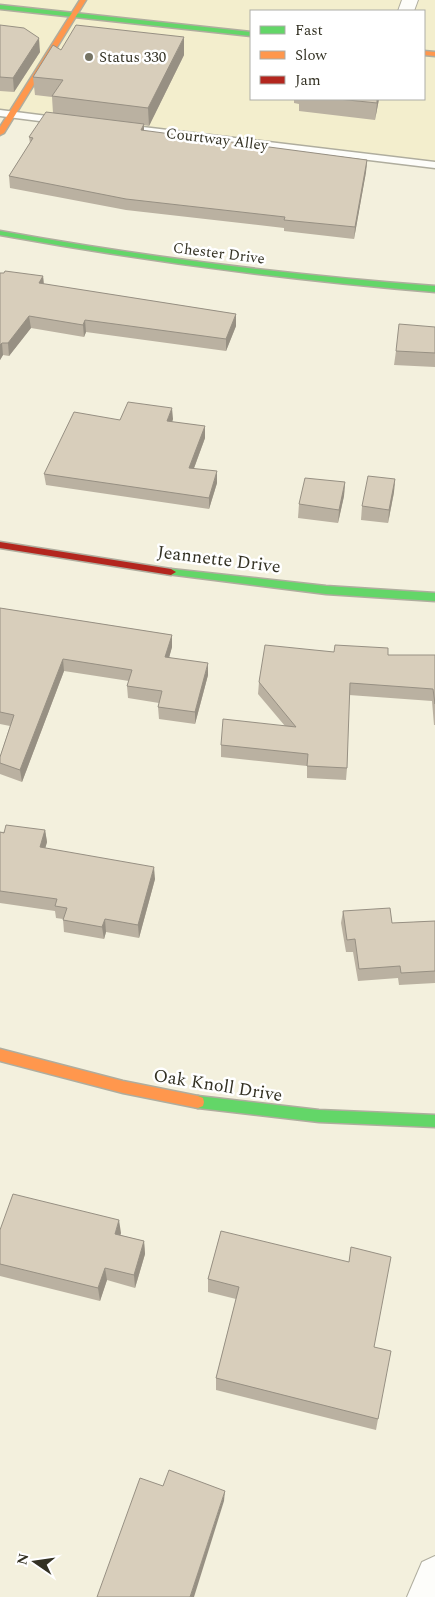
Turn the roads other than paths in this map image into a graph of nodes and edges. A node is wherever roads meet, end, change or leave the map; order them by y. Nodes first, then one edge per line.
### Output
1 (83, 0) edge
2 (0, 7) edge
3 (73, 15) junction
4 (250, 34) edge
5 (6, 114) edge
6 (69, 121) edge
7 (117, 127) edge
8 (0, 133) edge
9 (435, 166) edge
10 (0, 233) edge
11 (435, 289) edge
12 (0, 545) edge
13 (435, 597) edge
14 (0, 1055) edge
15 (435, 1121) edge
16 (435, 1575) edge
17 (426, 1597) edge

1 - 3 street
2 - 3 street
3 - 4 street
3 - 5 street
5 - 6 lane
5 - 8 street
7 - 9 lane, Courtway Alley
10 - 11 street, Chester Drive
12 - 13 street, Jeannette Drive
14 - 15 street, Oak Knoll Drive
16 - 17 street

